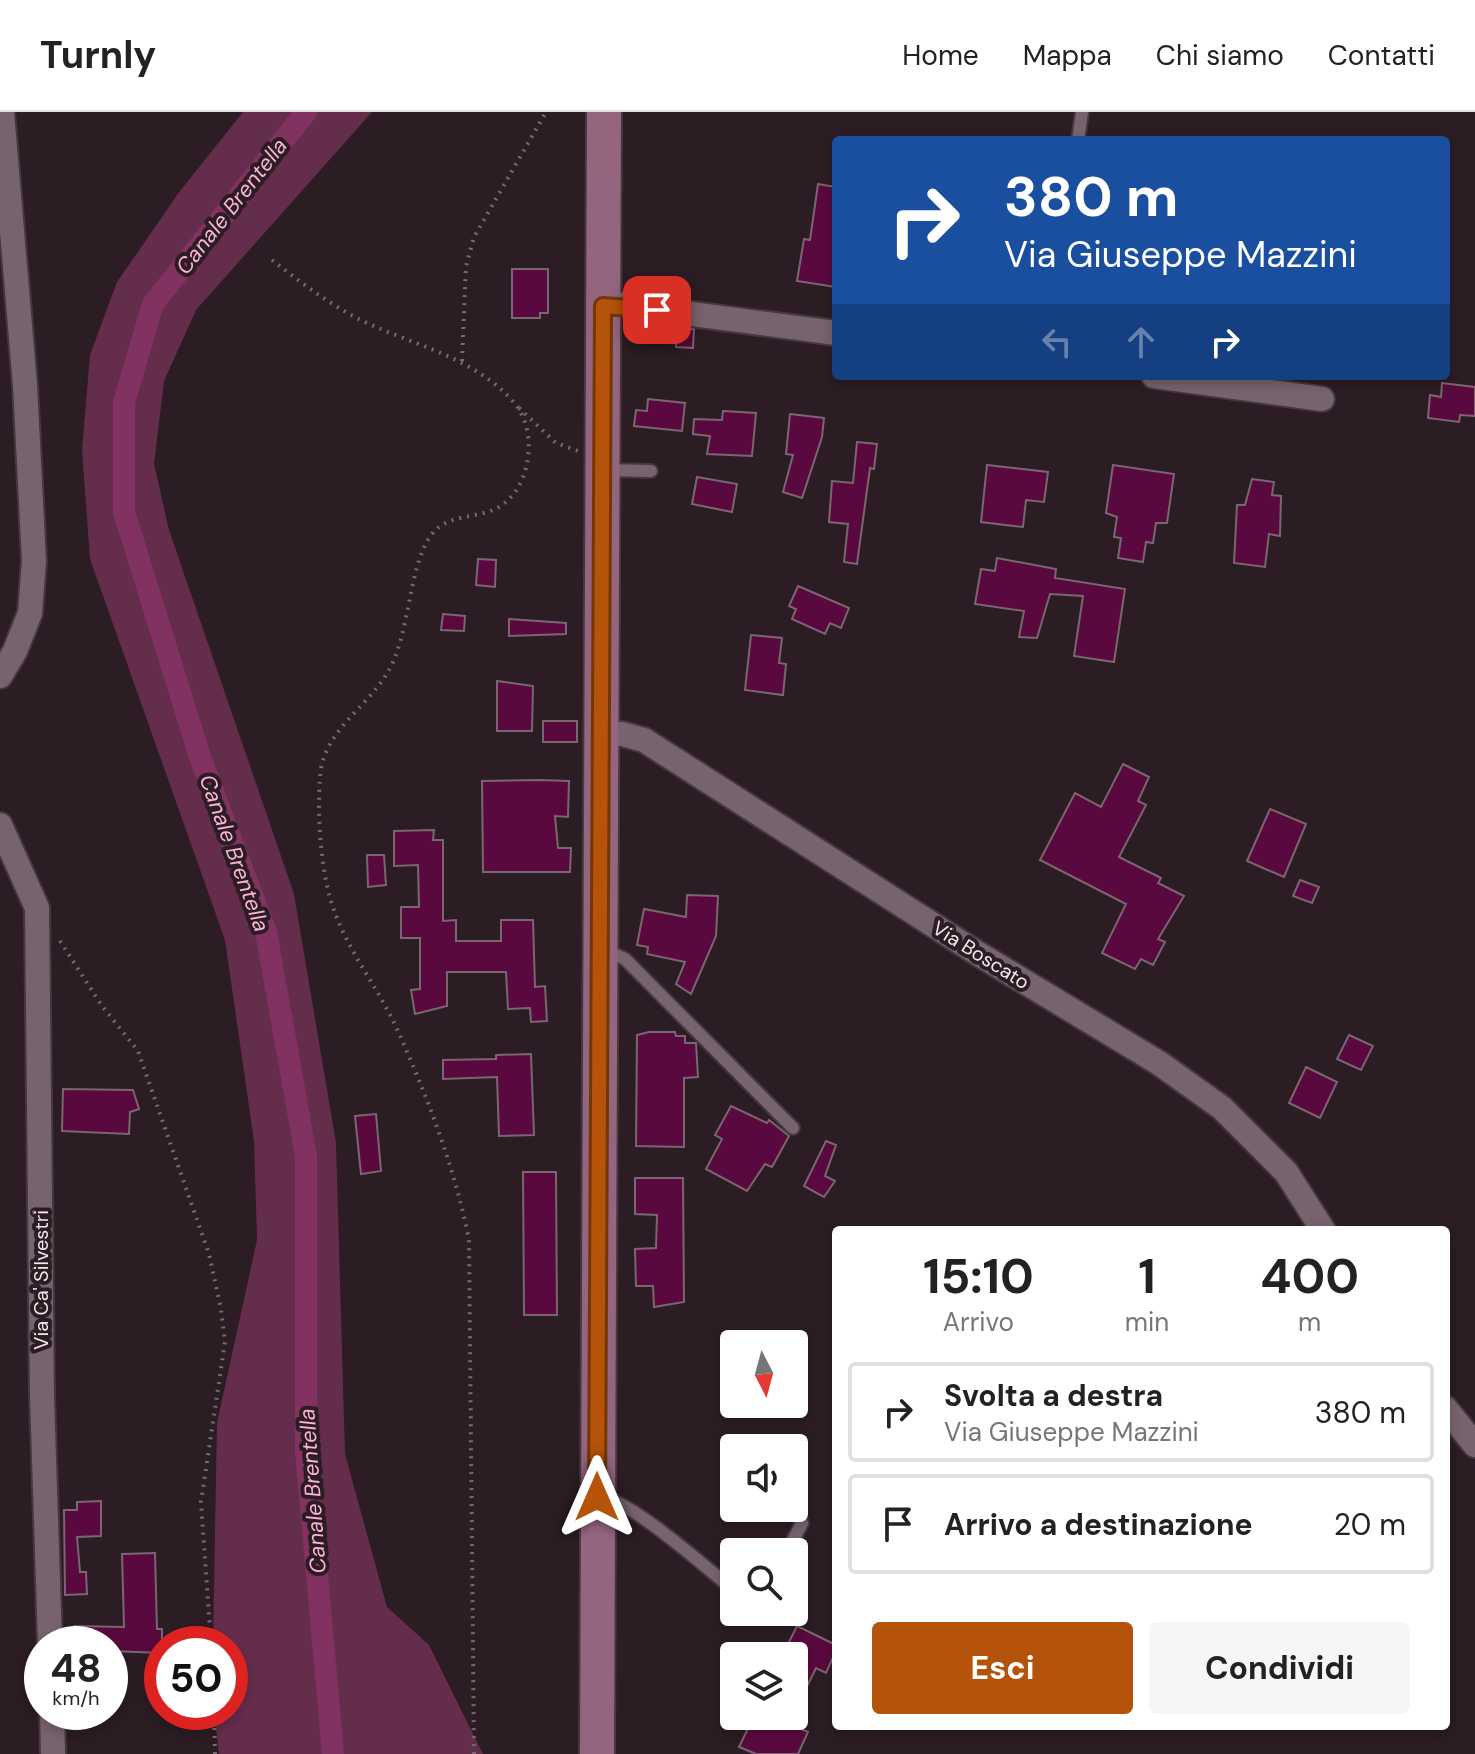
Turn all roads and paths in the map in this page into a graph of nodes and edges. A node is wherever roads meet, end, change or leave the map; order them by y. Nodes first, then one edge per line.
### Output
1 (2, 112) edge
2 (546, 112) edge
3 (604, 112) edge
4 (1082, 112) edge
5 (1079, 136) edge
6 (13, 245) junction
7 (272, 260) dead end
8 (0, 283) edge
9 (603, 306) junction
10 (832, 332) edge
11 (462, 362) junction
12 (1183, 380) edge
13 (1322, 399) dead end
14 (517, 406) junction
15 (602, 461) junction
16 (651, 471) dead end
17 (0, 676) edge
18 (599, 734) junction
19 (0, 825) edge
20 (38, 917) junction
21 (598, 950) junction
22 (793, 1128) dead end
23 (1320, 1226) edge
24 (1450, 1414) edge
25 (1475, 1445) edge
26 (597, 1497) junction
27 (802, 1523) dead end
28 (794, 1538) edge
29 (720, 1579) edge
30 (49, 1626) edge
31 (210, 1626) edge
32 (52, 1730) edge
33 (214, 1730) edge
34 (53, 1754) edge
35 (215, 1754) edge
36 (474, 1754) edge
37 (597, 1754) edge

1 - 6 street
2 - 11 path
3 - 9 main road
4 - 5 lane
6 - 8 street
6 - 17 street
7 - 11 path
9 - 10 street
9 - 15 main road
11 - 14 path
12 - 13 street
14 - 15 path
14 - 36 path
15 - 16 lane
15 - 18 main road
18 - 21 main road
18 - 23 street, Via Boscato
19 - 20 street, Via Ca' Silvestri
20 - 30 street, Via Ca' Silvestri
20 - 31 path
21 - 22 lane
21 - 26 main road
24 - 25 street
26 - 29 lane
26 - 37 main road
27 - 28 lane
32 - 34 street
33 - 35 path

